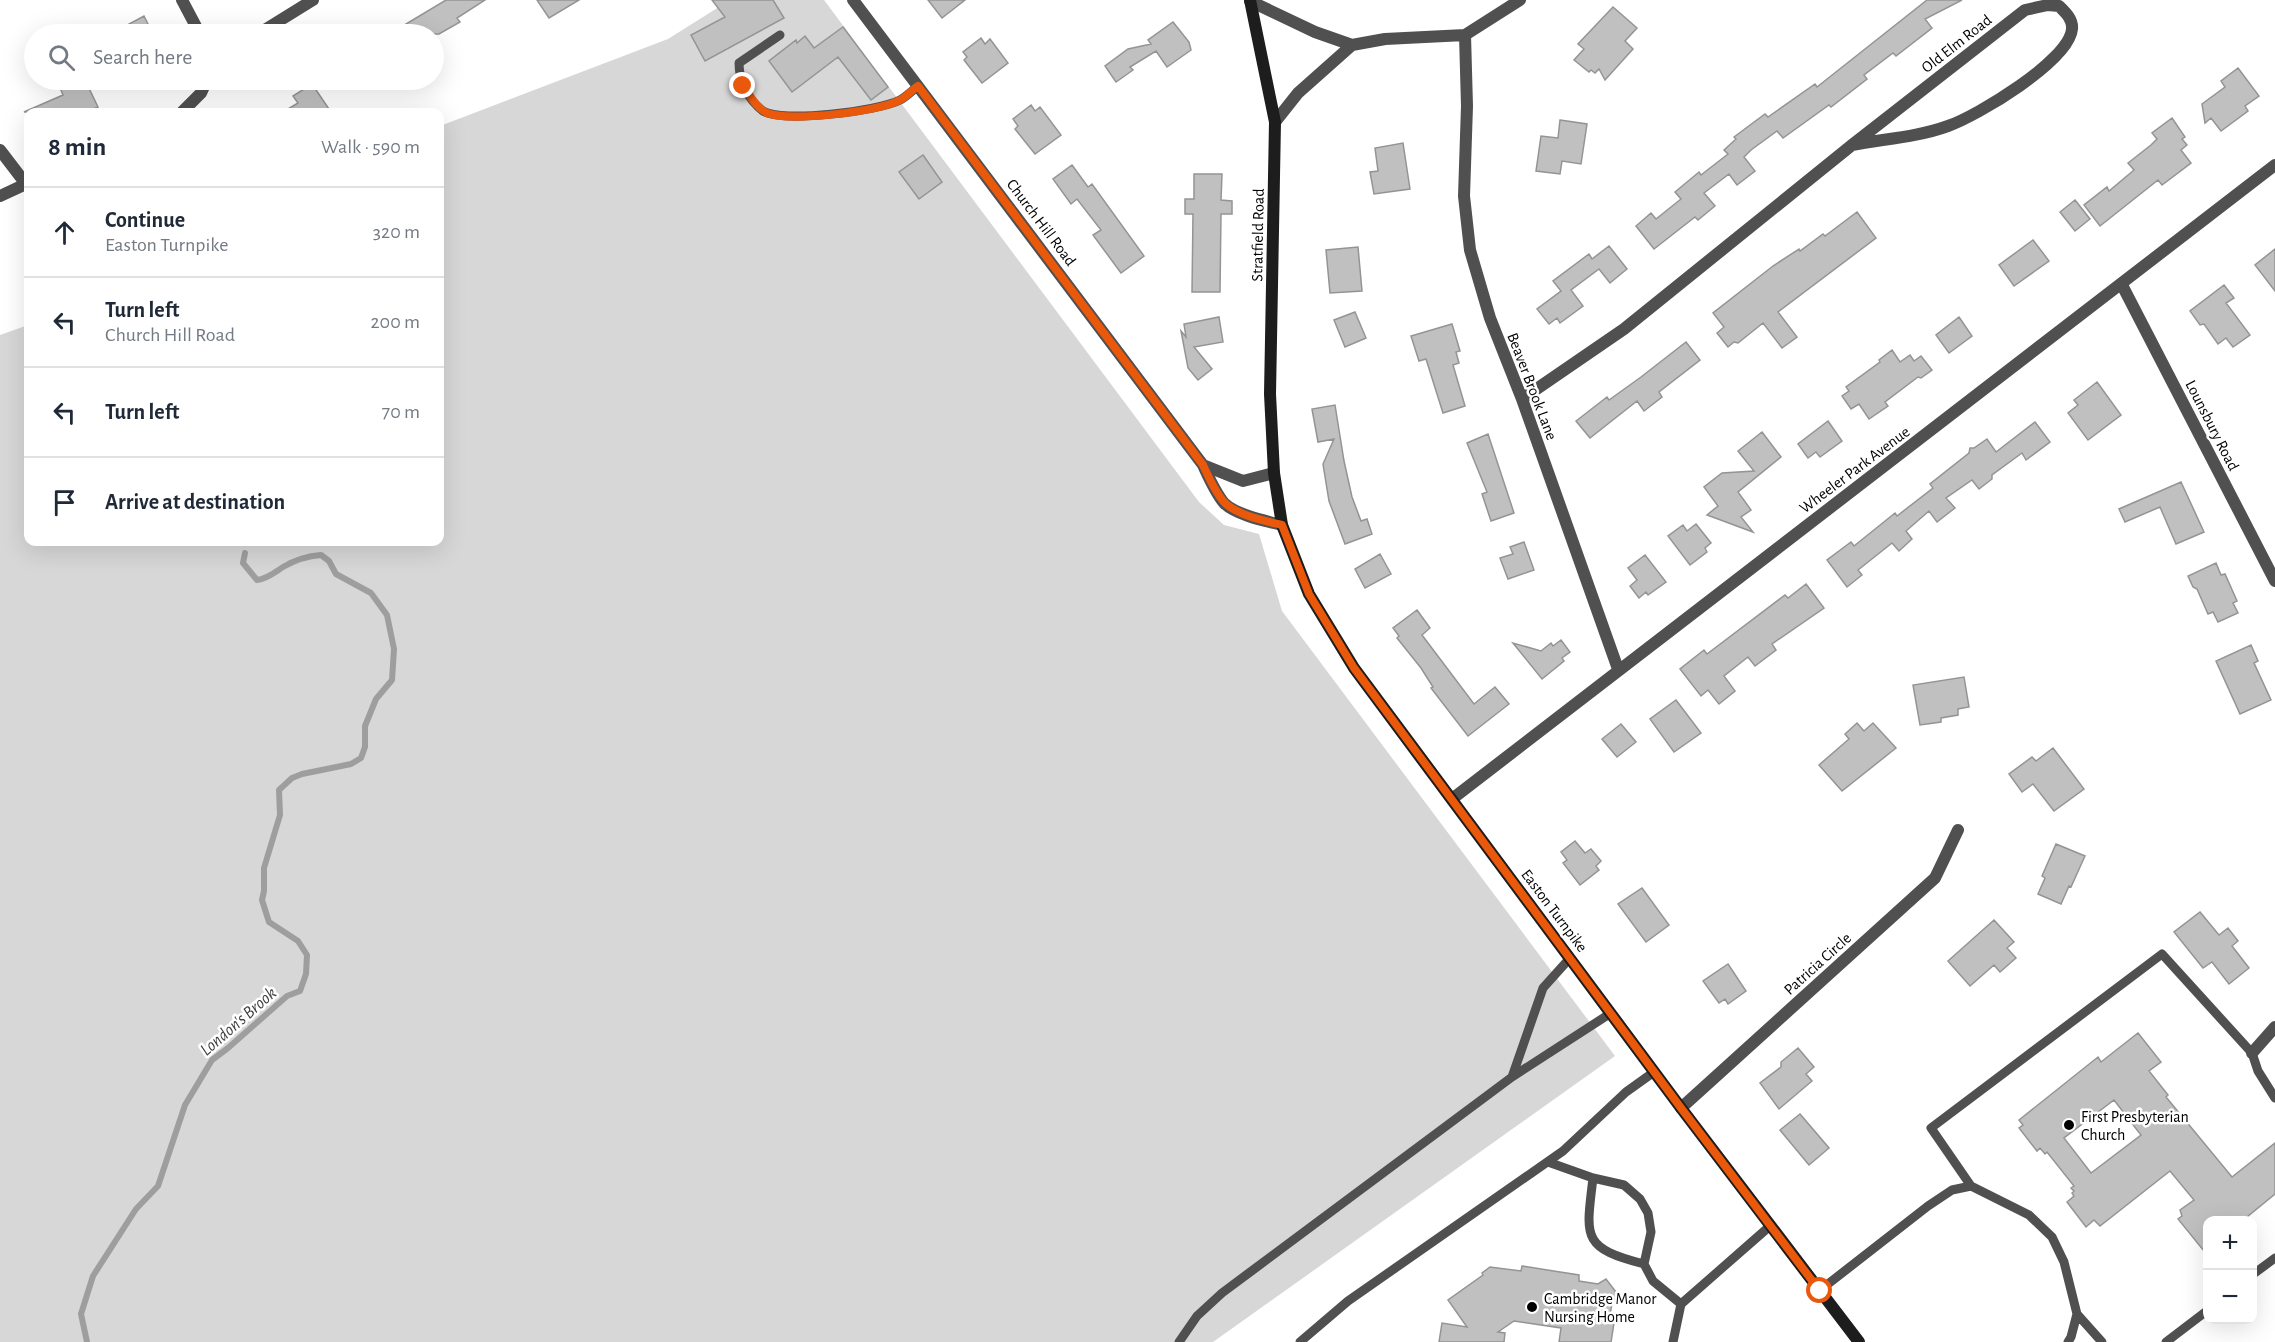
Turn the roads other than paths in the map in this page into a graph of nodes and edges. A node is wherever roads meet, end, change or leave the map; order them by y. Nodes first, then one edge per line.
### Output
1 (182, 0) edge
2 (313, 0) edge
3 (853, 0) edge
4 (1520, 0) edge
5 (1250, 1) edge
6 (195, 24) edge
7 (274, 24) edge
8 (780, 35) dead end
9 (1466, 35) junction
10 (1352, 45) junction
11 (918, 86) junction
12 (202, 90) edge
13 (186, 108) edge
14 (1275, 122) junction
15 (1852, 145) junction
16 (0, 150) edge
17 (2275, 165) edge
18 (24, 179) edge
19 (24, 184) edge
20 (0, 196) edge
21 (2122, 285) junction
22 (1522, 399) junction
23 (1203, 465) junction
24 (1274, 473) junction
25 (1282, 525) junction
26 (2275, 581) edge
27 (1618, 669) junction
28 (1452, 799) junction
29 (1958, 830) dead end
30 (1570, 958) junction
31 (1611, 1013) junction
32 (2275, 1027) edge
33 (2252, 1053) junction
34 (1654, 1072) junction
35 (1512, 1077) junction
36 (2275, 1098) edge
37 (1681, 1108) junction
38 (1548, 1162) junction
39 (1593, 1178) junction
40 (1971, 1186) junction
41 (1770, 1226) junction
42 (2275, 1258) edge
43 (1644, 1264) junction
44 (2257, 1272) edge
45 (1820, 1291) junction
46 (1681, 1304) junction
47 (2077, 1314) junction
48 (2203, 1314) edge
49 (1179, 1342) edge
50 (1300, 1342) edge
51 (1673, 1342) edge
52 (1859, 1342) edge
53 (2067, 1342) edge
54 (2102, 1342) edge
55 (2166, 1342) edge

1 - 6 street
2 - 7 street
3 - 11 street, Church Hill Road
4 - 9 street
5 - 10 street
5 - 14 main road, Stratfield Road
8 - 11 lane
9 - 10 street
9 - 22 street, Beaver Brook Lane
10 - 14 street
11 - 23 street, Church Hill Road
12 - 13 street
14 - 24 main road, Stratfield Road
15 - 15 street, Old Elm Road
15 - 22 street, Old Elm Road
16 - 18 street
17 - 21 street, Wheeler Park Avenue
19 - 20 street
21 - 26 street, Lounsbury Road
21 - 27 street, Wheeler Park Avenue
22 - 27 street, Beaver Brook Lane
23 - 24 street
23 - 25 street, Church Hill Road
24 - 25 main road, Easton Turnpike
25 - 28 main road, Easton Turnpike
27 - 28 street, Wheeler Park Avenue
28 - 30 main road, Easton Turnpike
29 - 37 street, Patricia Circle
30 - 31 main road, Easton Turnpike
30 - 35 lane
31 - 34 main road, Easton Turnpike
31 - 35 lane
32 - 33 street
33 - 36 lane
33 - 40 lane
34 - 37 main road, Easton Turnpike
34 - 38 lane
35 - 49 lane
37 - 41 main road, Easton Turnpike
38 - 39 lane
38 - 50 lane
39 - 43 lane
39 - 43 lane
40 - 45 lane
40 - 47 lane
41 - 45 main road, Easton Turnpike
41 - 46 lane
42 - 44 lane
43 - 46 lane
45 - 52 main road, Easton Turnpike
46 - 51 lane
47 - 53 lane
47 - 54 lane
48 - 55 lane

